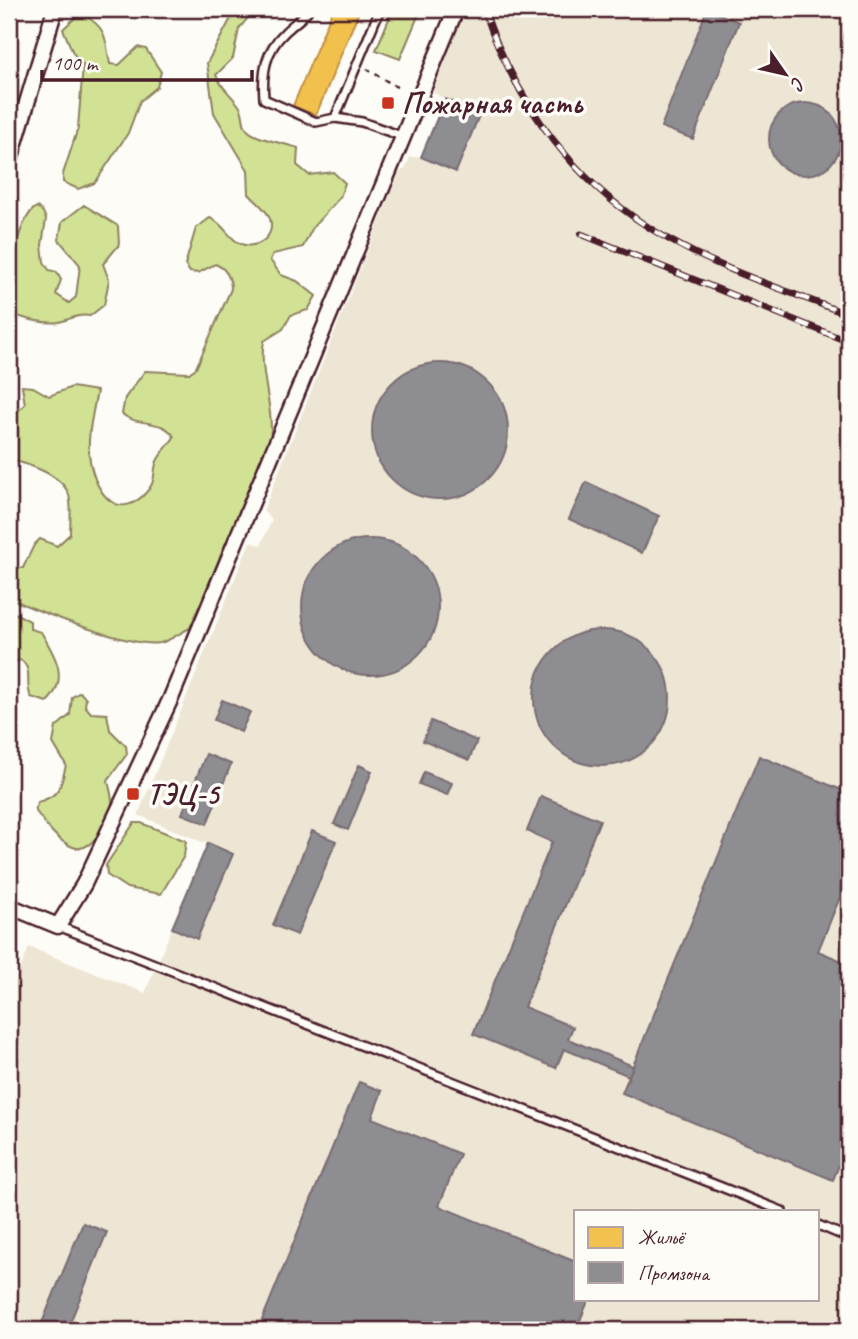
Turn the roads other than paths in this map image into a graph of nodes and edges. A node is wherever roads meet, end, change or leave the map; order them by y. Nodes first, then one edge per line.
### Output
1 (55, 9) edge
2 (309, 9) edge
3 (380, 9) edge
4 (456, 9) edge
5 (335, 118) junction
6 (404, 137) junction
7 (9, 163) edge
8 (9, 906) edge
9 (58, 926) junction
10 (779, 1210) edge
11 (820, 1226) edge
12 (849, 1238) edge

1 - 7 street
2 - 5 lane
3 - 5 lane
4 - 6 street
5 - 6 lane
6 - 9 street
8 - 9 street
9 - 10 lane
11 - 12 lane

